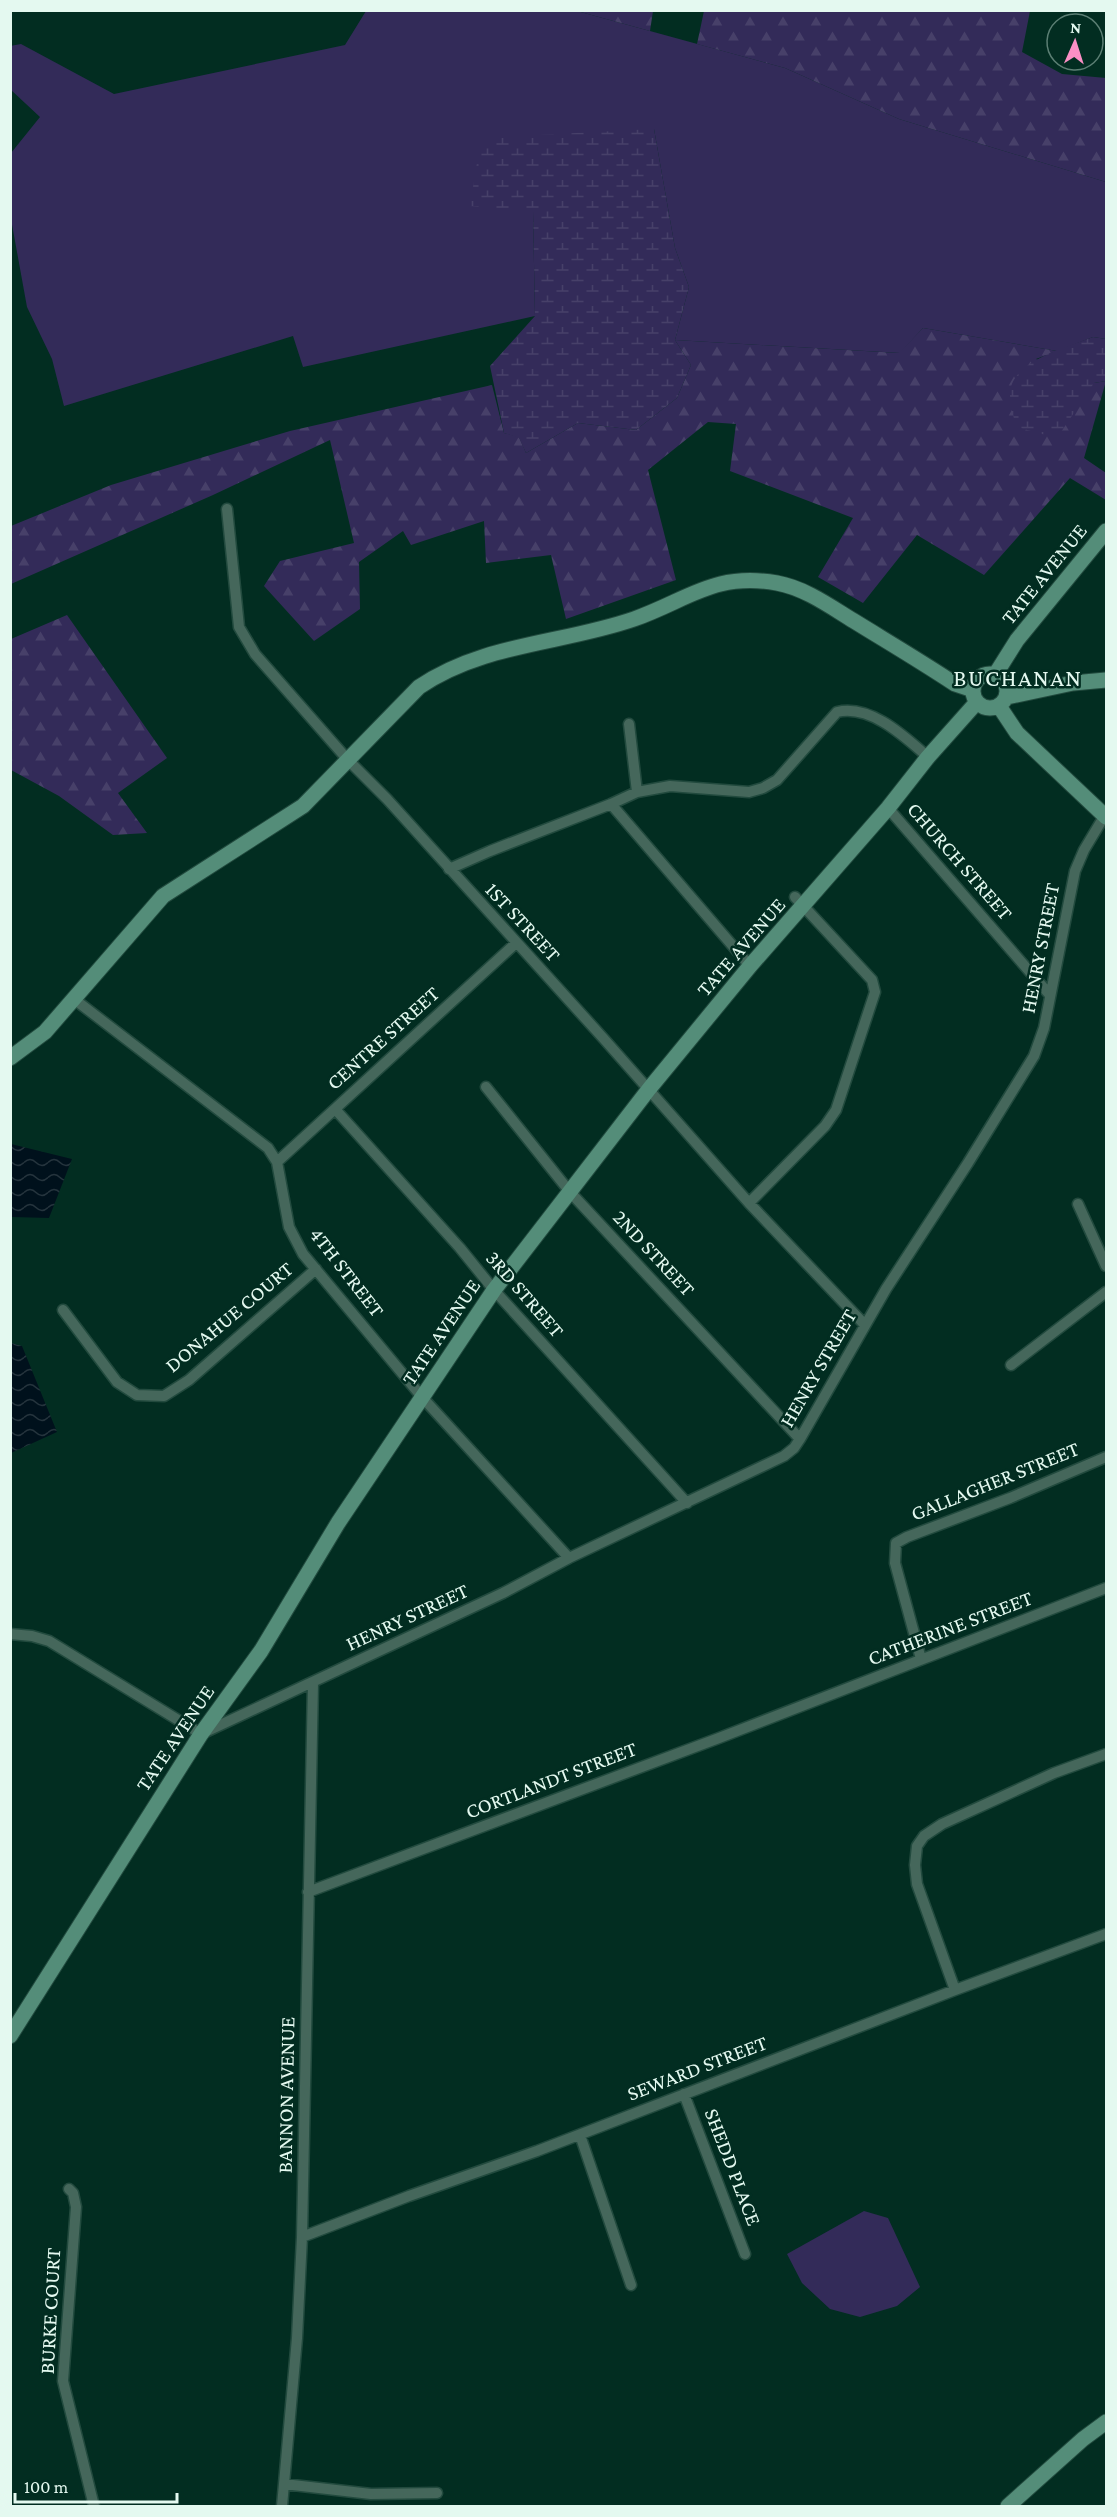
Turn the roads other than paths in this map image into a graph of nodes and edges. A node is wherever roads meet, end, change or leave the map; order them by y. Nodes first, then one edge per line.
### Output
1 (227, 509) dead end
2 (1107, 531) edge
3 (995, 675) junction
4 (1107, 680) edge
5 (975, 696) junction
6 (1003, 702) junction
7 (629, 724) dead end
8 (928, 758) junction
9 (348, 760) junction
10 (637, 792) junction
11 (611, 804) junction
12 (888, 808) junction
13 (1106, 816) edge
14 (449, 869) junction
15 (800, 901) junction
16 (516, 944) junction
17 (750, 966) junction
18 (1049, 994) junction
19 (74, 999) junction
20 (10, 1058) edge
21 (486, 1087) dead end
22 (649, 1089) junction
23 (335, 1109) junction
24 (277, 1162) junction
25 (570, 1192) junction
26 (749, 1203) junction
27 (1078, 1204) dead end
28 (1107, 1266) edge
29 (316, 1269) junction
30 (494, 1290) junction
31 (1107, 1292) edge
32 (63, 1310) dead end
33 (865, 1325) junction
34 (1011, 1365) dead end
35 (422, 1397) junction
36 (800, 1439) junction
37 (1107, 1457) edge
38 (687, 1503) junction
39 (569, 1558) junction
40 (1107, 1588) edge
41 (10, 1634) edge
42 (921, 1659) junction
43 (313, 1683) junction
44 (807, 1704) joint
45 (201, 1734) junction
46 (1107, 1754) edge
47 (308, 1892) junction
48 (1107, 1934) edge
49 (955, 1990) junction
50 (10, 2036) edge
51 (684, 2094) junction
52 (580, 2135) junction
53 (69, 2189) dead end
54 (302, 2238) junction
55 (745, 2254) dead end
56 (631, 2284) dead end
57 (1107, 2422) edge
58 (284, 2484) junction
59 (437, 2493) dead end
60 (94, 2506) edge
61 (282, 2506) edge
62 (1008, 2506) edge

1 - 9 street, 1ST STREET
2 - 3 street, TATE AVENUE
3 - 5 street
3 - 6 street
4 - 6 street
5 - 6 street
5 - 8 street, TATE AVENUE
5 - 9 street
6 - 13 street
7 - 10 street
8 - 10 street
8 - 12 street, TATE AVENUE
9 - 14 street, 1ST STREET
9 - 19 street
10 - 11 street
11 - 14 street
11 - 17 street
12 - 15 street, TATE AVENUE
12 - 18 street, CHURCH STREET
13 - 18 street, HENRY STREET
14 - 16 street, 1ST STREET
15 - 17 street, TATE AVENUE
15 - 26 street
16 - 22 street, 1ST STREET
16 - 23 street, CENTRE STREET
17 - 22 street, TATE AVENUE
18 - 33 street, HENRY STREET
19 - 20 street
19 - 24 street
21 - 25 street, 2ND STREET
22 - 25 street, TATE AVENUE
22 - 26 street, 1ST STREET
23 - 24 street, CENTRE STREET
23 - 30 street, 3RD STREET
24 - 29 street, 4TH STREET
25 - 30 street, TATE AVENUE
25 - 36 street, 2ND STREET
26 - 33 street, 1ST STREET
27 - 28 street
29 - 32 street, DONAHUE COURT
29 - 35 street, 4TH STREET
30 - 35 street, TATE AVENUE
30 - 38 street, 3RD STREET
31 - 34 street
33 - 36 street, HENRY STREET
35 - 39 street, 4TH STREET
35 - 45 street, TATE AVENUE
36 - 38 street, HENRY STREET
37 - 42 street, GALLAGHER STREET
38 - 39 street, HENRY STREET
39 - 43 street, HENRY STREET
40 - 42 street, CATHERINE STREET
41 - 45 street
42 - 44 street, CATHERINE STREET
43 - 45 street, HENRY STREET
43 - 47 street, BANNON AVENUE
44 - 47 street, CORTLANDT STREET
45 - 50 street, TATE AVENUE
46 - 49 street
47 - 54 street, BANNON AVENUE
48 - 49 street, SEWARD STREET
49 - 51 street, SEWARD STREET
51 - 52 street, SEWARD STREET
51 - 55 street, SHEDD PLACE
52 - 54 street, SEWARD STREET
52 - 56 street
53 - 60 street, BURKE COURT
54 - 58 street, BANNON AVENUE
57 - 62 street
58 - 59 street
58 - 61 street, BANNON AVENUE

